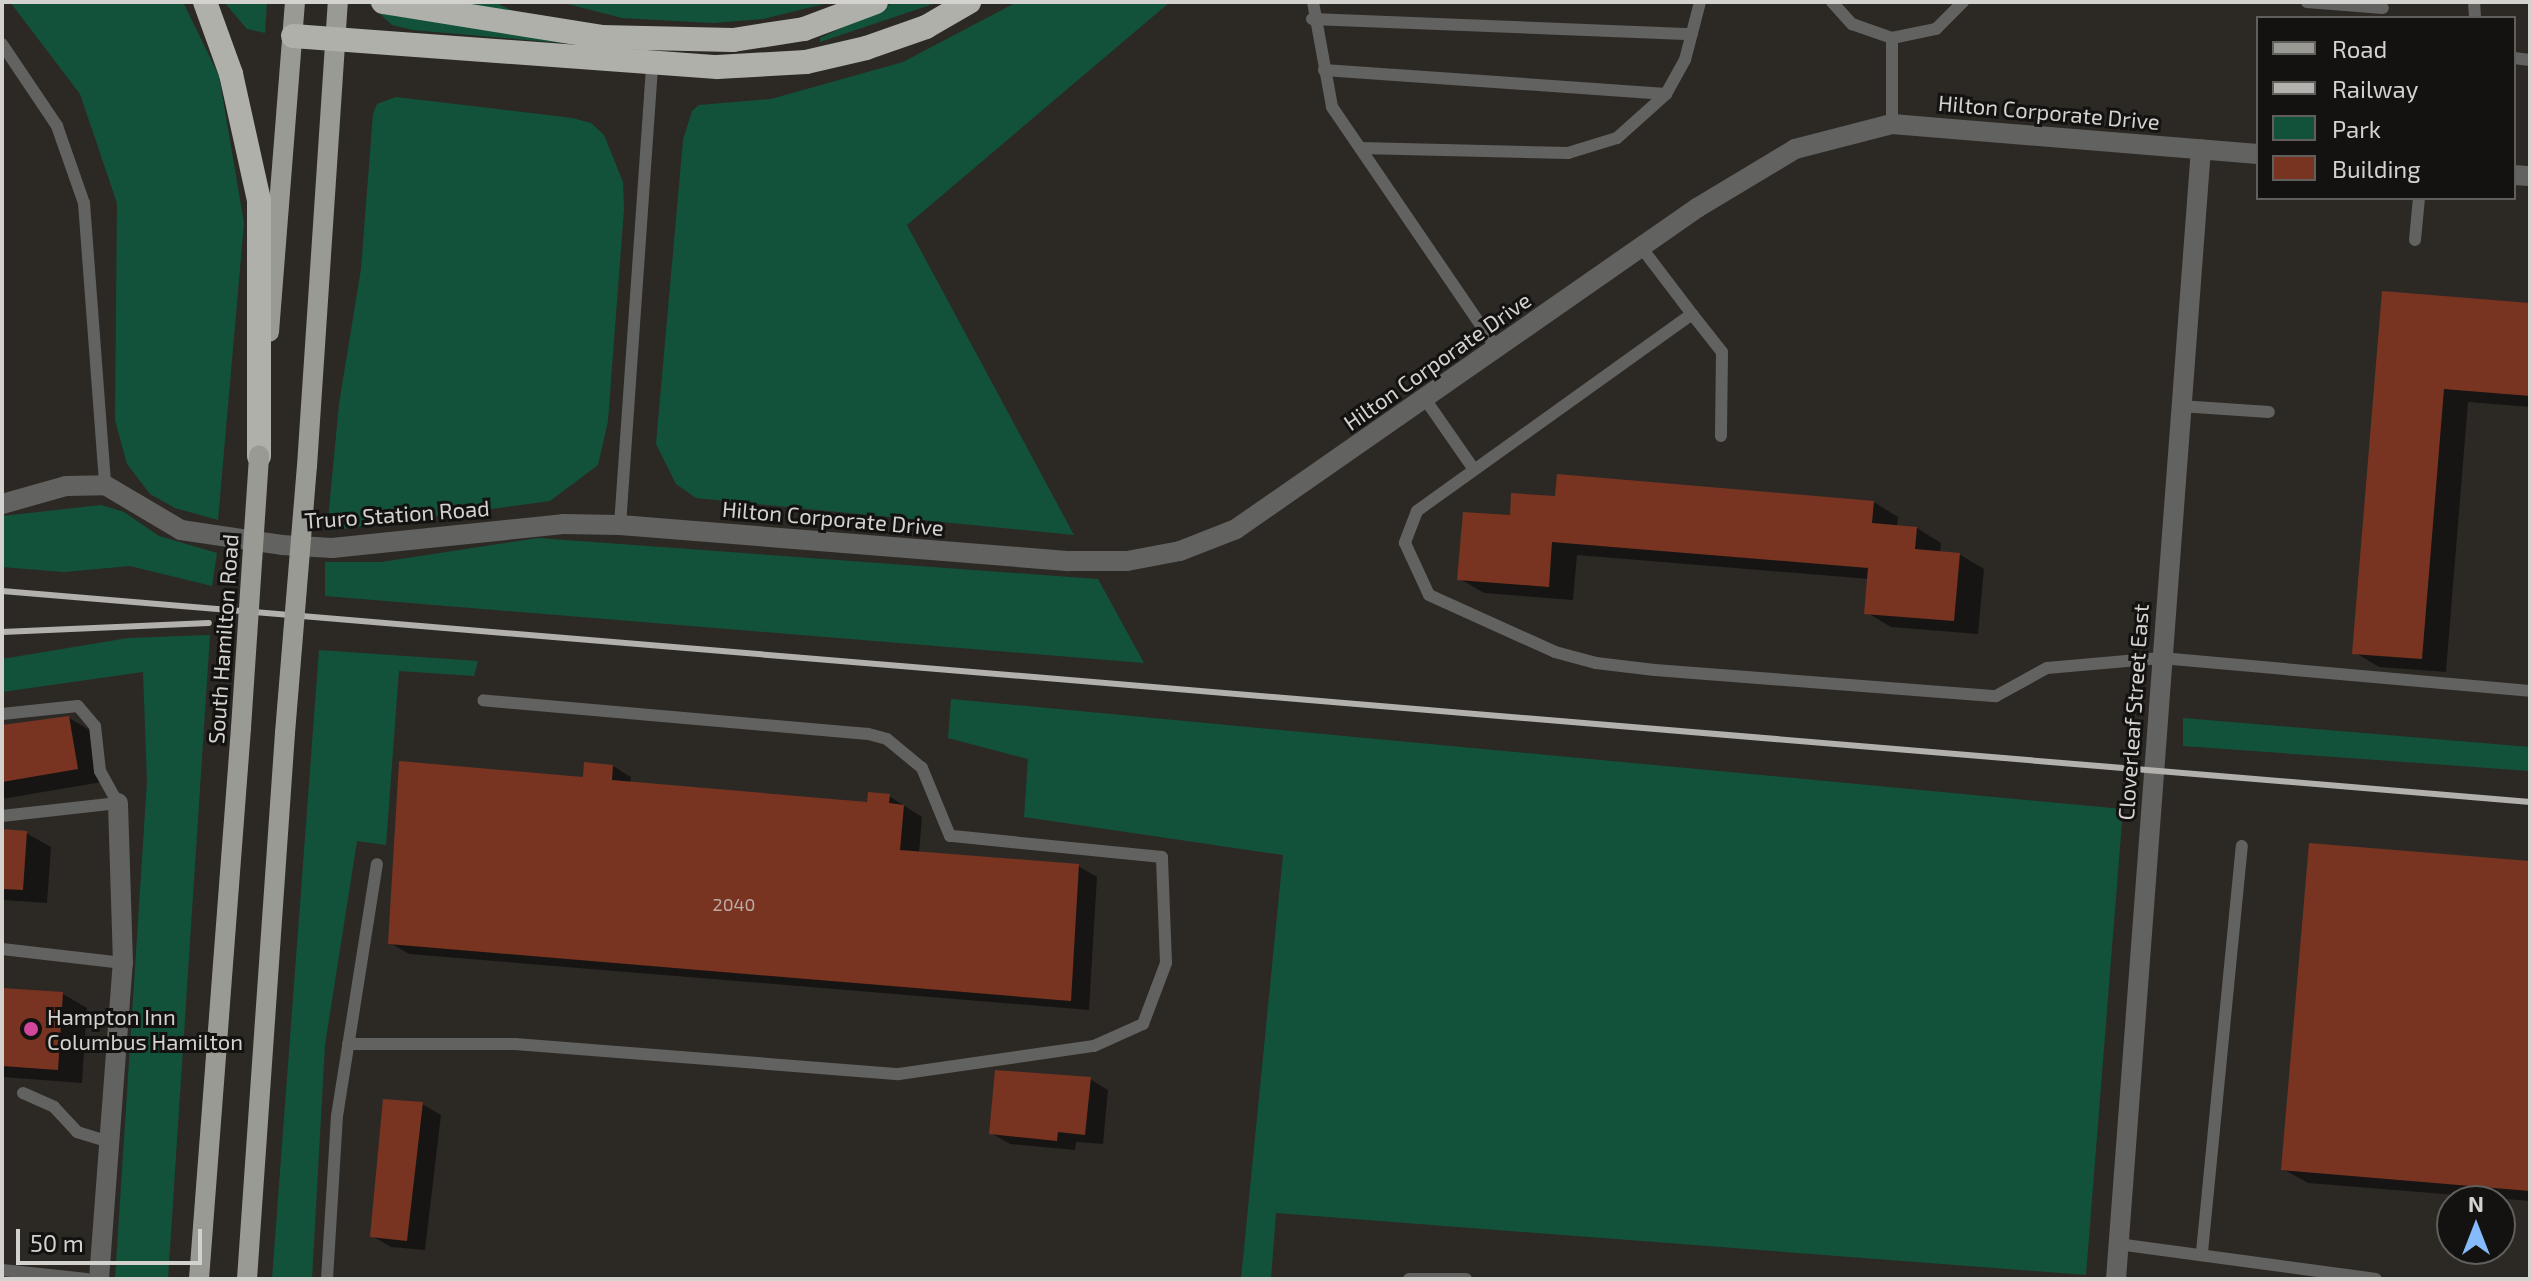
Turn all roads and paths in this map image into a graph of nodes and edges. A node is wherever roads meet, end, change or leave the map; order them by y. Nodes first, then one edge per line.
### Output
1 (205, 2) edge
2 (295, 2) edge
3 (338, 2) edge
4 (383, 2) edge
5 (876, 2) edge
6 (969, 2) edge
7 (1313, 2) edge
8 (1700, 2) edge
9 (1832, 2) edge
10 (1963, 2) edge
11 (2307, 2) edge
12 (2383, 9) edge
13 (1312, 19) junction
14 (1692, 34) junction
15 (293, 36) junction
16 (1892, 38) junction
17 (336, 40) junction
18 (2, 44) edge
19 (652, 66) junction
20 (1324, 70) junction
21 (1666, 94) junction
22 (1892, 124) junction
23 (1360, 148) junction
24 (2201, 149) junction
25 (2256, 154) edge
26 (2419, 200) edge
27 (2415, 240) dead end
28 (1641, 247) junction
29 (1692, 314) junction
30 (1497, 349) junction
31 (1425, 399) junction
32 (2180, 406) junction
33 (2269, 412) dead end
34 (1721, 436) dead end
35 (259, 456) junction
36 (1473, 468) junction
37 (105, 485) junction
38 (2, 504) edge
39 (620, 525) junction
40 (2161, 658) junction
41 (2530, 691) edge
42 (483, 700) dead end
43 (2, 714) edge
44 (118, 803) junction
45 (2, 816) edge
46 (2242, 846) dead end
47 (377, 864) dead end
48 (2, 949) edge
49 (123, 963) junction
50 (348, 1044) junction
51 (23, 1093) dead end
52 (110, 1142) junction
53 (2118, 1244) junction
54 (2202, 1252) junction
55 (2, 1270) edge
56 (87, 1279) edge
57 (99, 1279) edge
58 (199, 1279) edge
59 (247, 1279) edge
60 (327, 1279) edge
61 (1409, 1279) edge
62 (1466, 1279) edge
63 (2116, 1279) edge
64 (2376, 1279) edge

1 - 35 highway
2 - 15 main road, South Hamilton Road
3 - 17 main road
4 - 5 highway
6 - 19 highway
7 - 13 lane
8 - 14 lane
9 - 16 lane
10 - 16 lane
11 - 12 lane
13 - 14 lane
13 - 20 lane
14 - 21 lane
15 - 17 highway
15 - 35 main road, South Hamilton Road
16 - 22 lane
17 - 19 highway
17 - 59 main road, bridge
18 - 37 lane
19 - 39 lane
20 - 21 lane
20 - 23 lane
21 - 23 lane
22 - 24 street, Hilton Corporate Drive
22 - 28 street, Hilton Corporate Drive
23 - 30 lane
24 - 25 street, Hilton Corporate Drive
24 - 32 street, Cloverleaf Street East
26 - 27 lane
28 - 29 lane
28 - 30 street, Hilton Corporate Drive
29 - 34 lane
29 - 36 lane
30 - 31 street, Hilton Corporate Drive
31 - 36 lane
31 - 39 street, Hilton Corporate Drive
32 - 33 lane
32 - 40 street, Cloverleaf Street East
35 - 58 main road, South Hamilton Road, bridge
36 - 40 lane
37 - 38 street
37 - 39 street, Truro Station Road
40 - 41 lane
40 - 53 street, Cloverleaf Street East
42 - 50 lane
43 - 44 lane
44 - 45 lane
44 - 49 street
46 - 54 lane
47 - 50 lane
48 - 49 lane
49 - 52 street
50 - 60 lane
51 - 52 lane
52 - 57 street
53 - 54 lane
53 - 63 street, Cloverleaf Street East
54 - 64 lane
55 - 56 lane
61 - 62 lane

